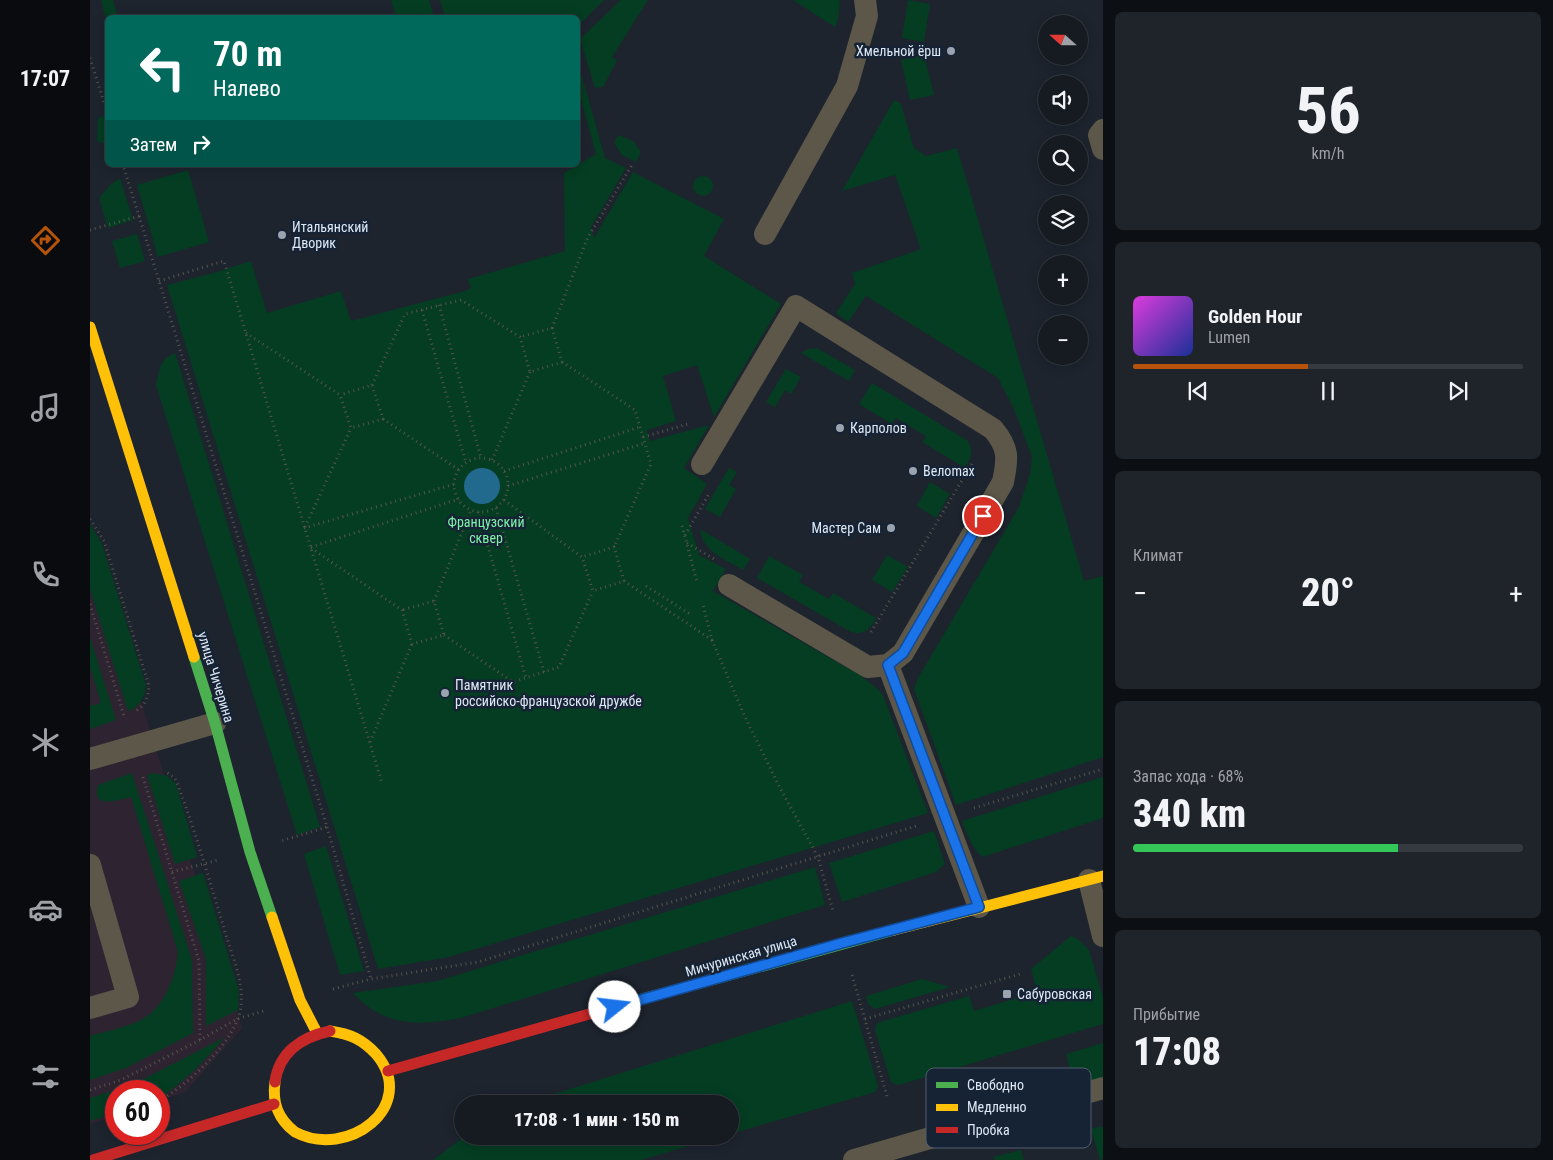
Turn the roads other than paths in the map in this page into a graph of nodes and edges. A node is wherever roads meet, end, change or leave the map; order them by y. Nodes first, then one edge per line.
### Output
1 (865, 0) edge
2 (1103, 130) edge
3 (1103, 149) edge
4 (764, 234) dead end
5 (90, 327) edge
6 (702, 464) dead end
7 (729, 586) dead end
8 (888, 665) junction
9 (215, 723) junction
10 (90, 759) edge
11 (90, 864) edge
12 (1096, 878) edge
13 (979, 907) junction
14 (1103, 936) edge
15 (90, 1008) edge
16 (317, 1033) junction
17 (388, 1070) junction
18 (274, 1104) junction
19 (926, 1139) edge
20 (92, 1160) edge
21 (854, 1160) edge

1 - 4 lane
2 - 3 lane
5 - 9 main road, улица Чичерина
6 - 8 lane
7 - 8 lane
8 - 13 lane
9 - 10 lane
9 - 16 main road, улица Чичерина
11 - 15 lane
12 - 13 main road, Мичуринская улица
12 - 14 lane
13 - 17 main road, Мичуринская улица
16 - 17 main road
16 - 18 main road
17 - 18 main road
18 - 20 main road
19 - 21 lane

